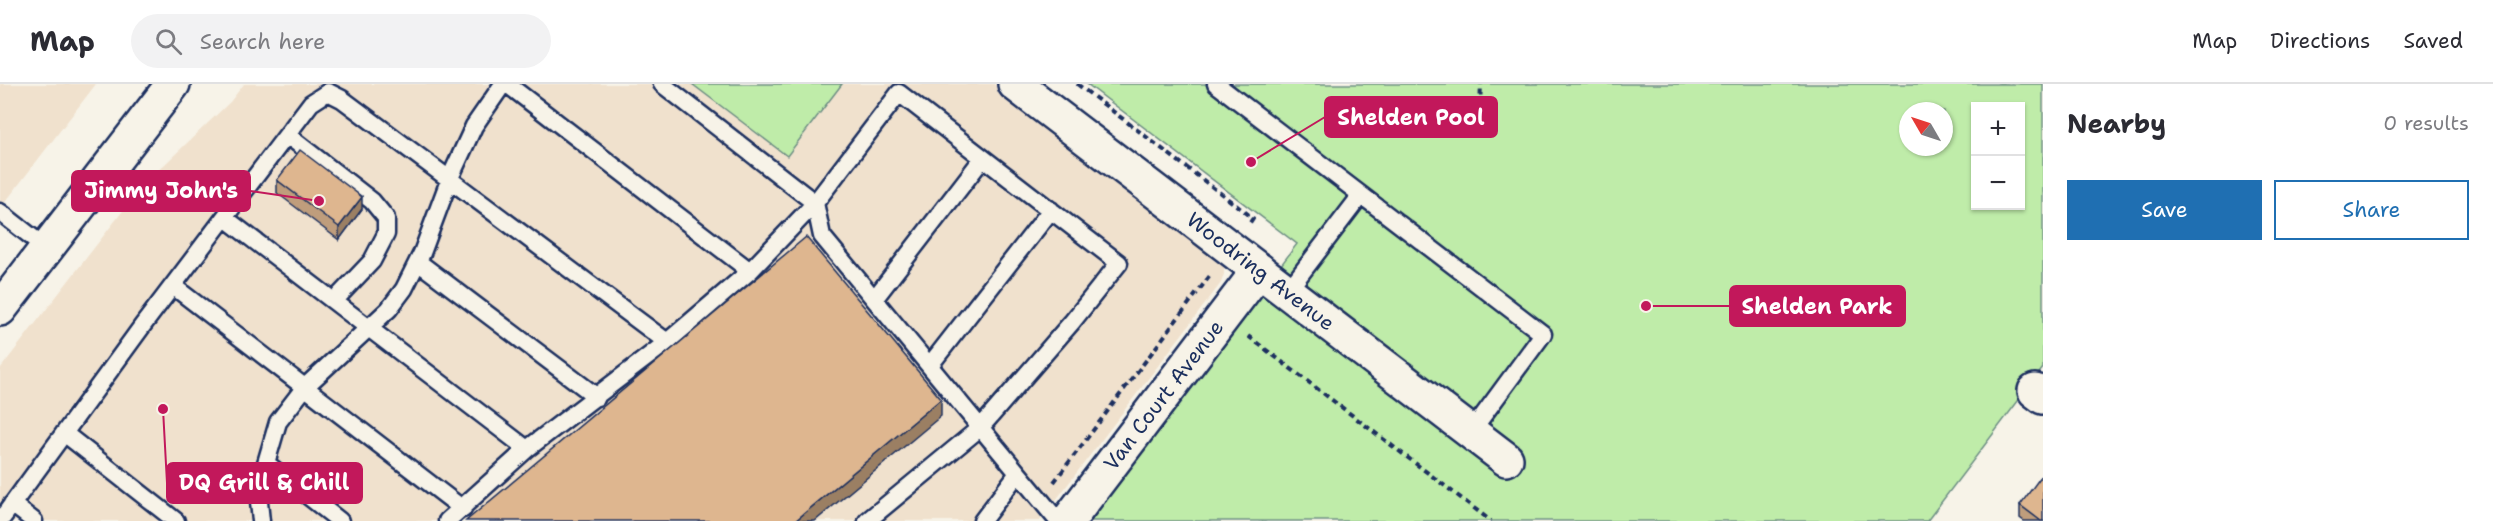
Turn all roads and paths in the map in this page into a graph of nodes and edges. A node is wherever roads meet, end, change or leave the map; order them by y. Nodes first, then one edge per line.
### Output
1 (173, 84) edge
2 (505, 84) edge
3 (662, 84) edge
4 (1015, 84) edge
5 (1077, 84) edge
6 (1216, 84) edge
7 (1481, 84) edge
8 (903, 89) edge
9 (1480, 106) dead end
10 (287, 135) junction
11 (983, 158) junction
12 (450, 178) junction
13 (1361, 195) junction
14 (815, 203) junction
15 (1051, 210) junction
16 (0, 212) edge
17 (225, 218) junction
18 (46, 248) junction
19 (1230, 248) junction
20 (418, 262) junction
21 (1258, 270) junction
22 (750, 271) junction
23 (173, 286) junction
24 (1287, 292) junction
25 (1194, 296) junction
26 (875, 298) junction
27 (334, 301) junction
28 (0, 309) edge
29 (1223, 317) junction
30 (369, 328) junction
31 (667, 342) junction
32 (930, 365) junction
33 (305, 387) junction
34 (597, 397) junction
35 (981, 427) junction
36 (1471, 432) junction
37 (64, 433) junction
38 (527, 449) junction
39 (1506, 459) dead end
40 (266, 464) junction
41 (1018, 473) junction
42 (1041, 500) junction
43 (12, 504) junction
44 (463, 508) junction
45 (0, 521) edge
46 (34, 521) edge
47 (176, 521) edge
48 (261, 521) edge
49 (340, 521) edge
50 (447, 521) edge
51 (867, 521) edge
52 (982, 521) edge
53 (1058, 521) edge
54 (1068, 521) edge
55 (1491, 521) edge

1 - 18 street
2 - 12 lane
2 - 22 lane
3 - 14 lane
4 - 19 street, Woodring Avenue
5 - 19 path
6 - 13 lane
7 - 9 path
8 - 11 lane
8 - 14 lane
10 - 12 lane
10 - 17 lane
10 - 27 lane
11 - 15 lane
11 - 26 lane
12 - 20 lane
12 - 31 lane
13 - 24 lane
13 - 36 lane
14 - 22 lane
14 - 26 lane
15 - 32 lane
15 - 35 lane
16 - 18 lane
17 - 23 lane
17 - 27 lane
18 - 28 street
19 - 21 street, Woodring Avenue
19 - 25 path
20 - 30 lane
20 - 34 lane
21 - 24 street, Woodring Avenue
21 - 29 street, Van Court Avenue
22 - 31 lane
23 - 33 lane
23 - 37 lane
24 - 36 street, Woodring Avenue
25 - 29 path
25 - 42 path
26 - 32 lane
27 - 30 lane
29 - 54 street, Van Court Avenue
29 - 55 path
30 - 33 lane
30 - 38 lane
31 - 34 lane
32 - 35 lane
33 - 40 lane
33 - 44 lane
34 - 38 lane
35 - 41 lane
35 - 51 lane
36 - 39 street, Woodring Avenue
37 - 43 lane
37 - 47 lane
38 - 44 lane
40 - 48 lane
40 - 49 lane
41 - 42 lane
41 - 52 lane
42 - 53 lane
43 - 45 lane
43 - 46 lane
44 - 50 lane

